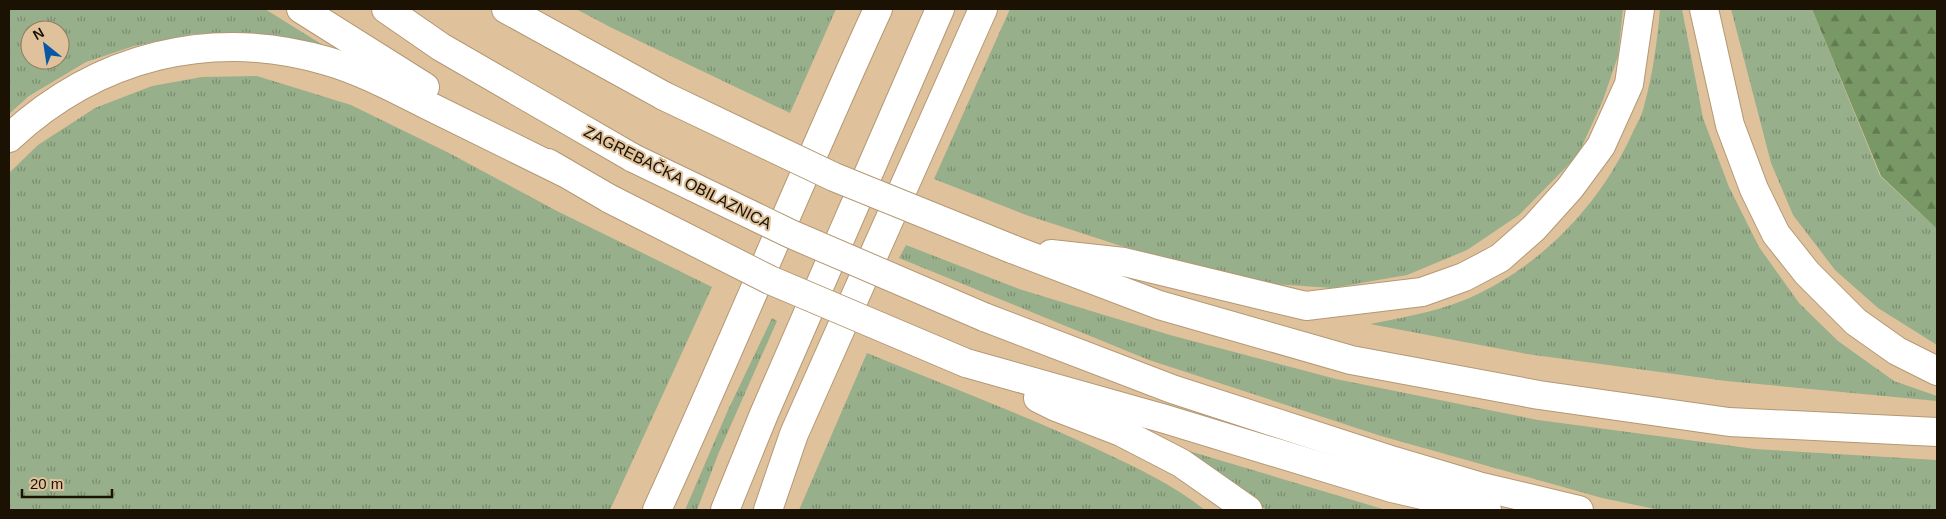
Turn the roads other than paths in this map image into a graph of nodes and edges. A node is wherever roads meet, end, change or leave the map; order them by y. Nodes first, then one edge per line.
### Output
1 (301, 9) edge
2 (386, 9) edge
3 (506, 9) edge
4 (878, 9) edge
5 (940, 9) edge
6 (983, 9) edge
7 (1640, 9) edge
8 (1704, 9) edge
9 (9, 138) edge
10 (563, 172) junction
11 (1012, 249) junction
12 (973, 366) junction
13 (1937, 371) edge
14 (1937, 432) edge
15 (657, 510) edge
16 (725, 510) edge
17 (768, 510) edge
18 (1248, 510) edge
19 (1488, 510) edge
20 (1579, 510) edge

1 - 10 highway
2 - 20 highway, ZAGREBAČKA OBILAZNICA, bridge
3 - 11 highway, bridge
4 - 15 highway
5 - 16 highway
6 - 17 highway
7 - 11 highway
8 - 13 highway
9 - 10 highway
10 - 12 highway, bridge
11 - 14 highway
12 - 18 highway
12 - 19 highway

